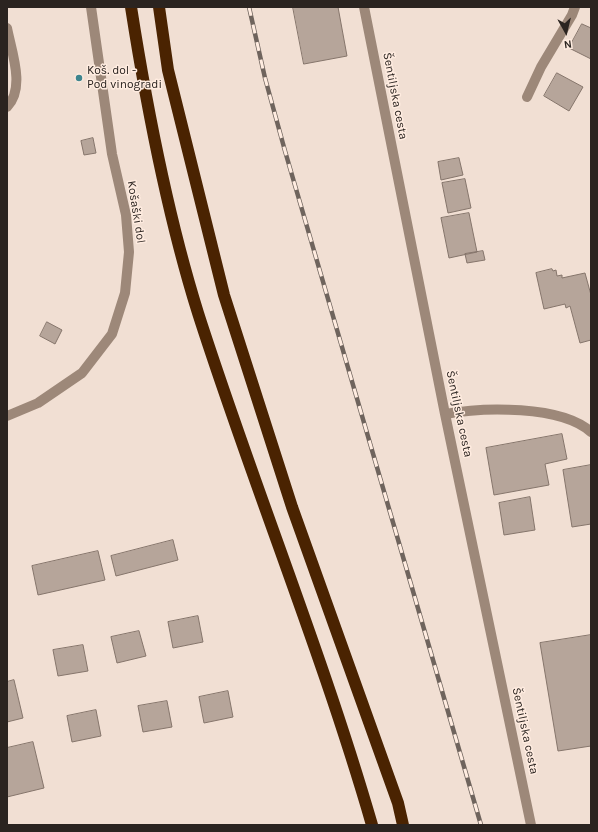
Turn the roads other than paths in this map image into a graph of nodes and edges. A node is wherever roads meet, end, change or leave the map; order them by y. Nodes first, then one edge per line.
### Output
1 (91, 7) edge
2 (131, 7) edge
3 (159, 7) edge
4 (364, 7) edge
5 (575, 7) edge
6 (7, 28) edge
7 (527, 97) dead end
8 (7, 107) edge
9 (445, 414) junction
10 (7, 416) edge
11 (591, 432) edge
12 (372, 825) edge
13 (403, 825) edge
14 (531, 825) edge

1 - 10 street, Košaški dol
2 - 12 highway
3 - 13 highway
4 - 9 street, Šentiljska cesta
5 - 7 street
6 - 8 street
9 - 11 street
9 - 14 street, Šentiljska cesta

